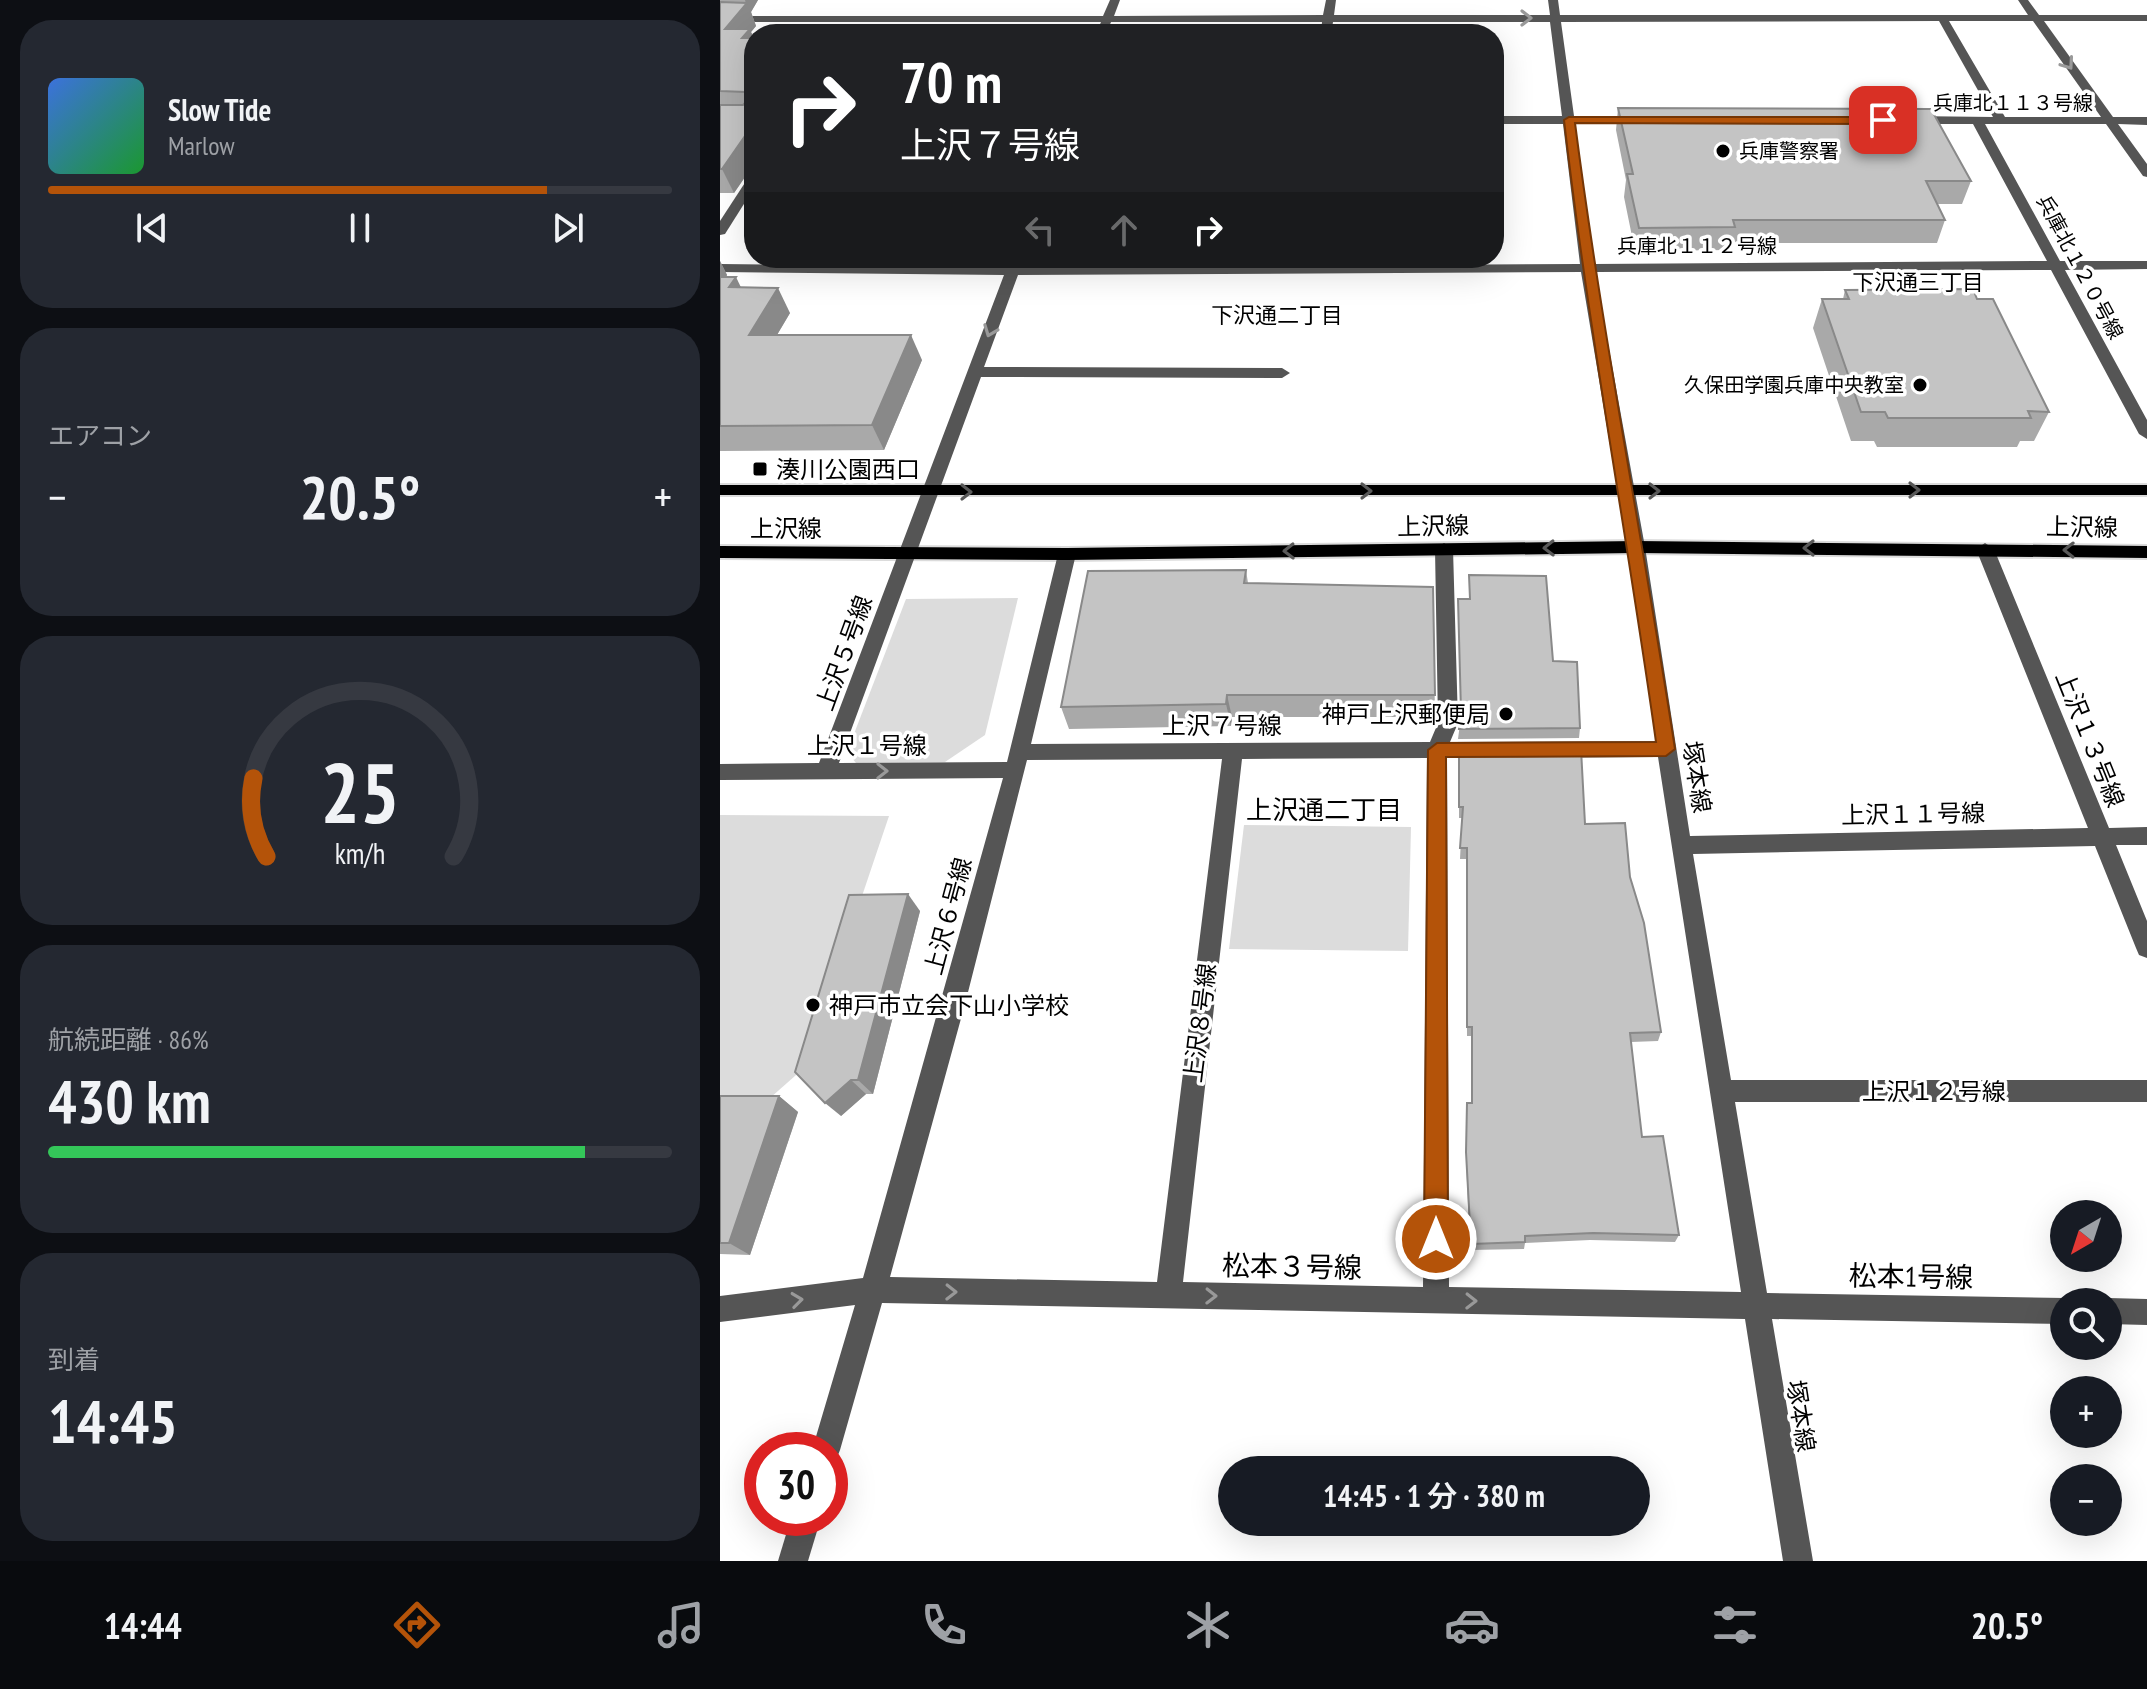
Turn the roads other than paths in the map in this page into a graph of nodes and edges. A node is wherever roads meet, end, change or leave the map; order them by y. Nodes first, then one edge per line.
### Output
1 (1115, 0) edge
2 (1331, 0) edge
3 (2023, 0) edge
4 (1555, 9) edge
5 (1942, 18) junction
6 (2035, 18) junction
7 (2147, 18) edge
8 (720, 19) edge
9 (1328, 19) junction
10 (1106, 20) junction
11 (1105, 24) edge
12 (1327, 24) edge
13 (1504, 120) edge
14 (1569, 120) junction
15 (1664, 120) edge
16 (1899, 120) edge
17 (1977, 120) junction
18 (2001, 121) junction
19 (2147, 121) edge
20 (2109, 122) junction
21 (2147, 173) edge
22 (744, 194) edge
23 (720, 231) edge
24 (2057, 265) junction
25 (2147, 265) edge
26 (1504, 267) edge
27 (1587, 267) junction
28 (720, 268) edge
29 (744, 268) edge
30 (1013, 268) edge
31 (974, 372) junction
32 (1282, 373) dead end
33 (2125, 392) junction
34 (2147, 392) edge
35 (2147, 434) edge
36 (720, 490) edge
37 (2147, 490) edge
38 (1625, 491) junction
39 (929, 492) junction
40 (1636, 547) junction
41 (1444, 549) junction
42 (1985, 549) junction
43 (720, 552) edge
44 (2147, 552) edge
45 (907, 553) junction
46 (1067, 554) junction
47 (1666, 749) junction
48 (1437, 750) junction
49 (1233, 751) junction
50 (1017, 761) junction
51 (826, 771) junction
52 (720, 772) edge
53 (2147, 836) edge
54 (2102, 837) junction
55 (1681, 845) junction
56 (2147, 948) edge
57 (1721, 1091) junction
58 (2147, 1091) edge
59 (873, 1290) junction
60 (1168, 1295) junction
61 (1436, 1301) junction
62 (1757, 1306) junction
63 (720, 1309) edge
64 (2050, 1311) edge
65 (2122, 1311) edge
66 (2147, 1312) edge
67 (831, 1432) edge
68 (801, 1536) edge
69 (793, 1561) edge
70 (1798, 1561) edge

1 - 10 street
2 - 9 street
3 - 6 street
4 - 5 street
9 -> 4 street
4 - 14 street, 塚本線
5 - 6 street
5 - 18 street
6 - 7 street
6 -> 20 street
8 - 10 street
9 - 10 street
9 - 12 street
10 - 11 street
13 - 14 street
14 - 15 street
14 - 27 street, 塚本線
16 - 17 street, 兵庫北１１３号線
17 - 18 street, 兵庫北１１３号線
17 - 24 street, 兵庫北１２０号線
18 - 20 street, 兵庫北１１３号線
19 - 20 street, 兵庫北１１３号線
20 - 21 street
22 - 23 street
24 - 25 street, 兵庫北１１２号線
24 - 27 street, 兵庫北１１２号線
24 - 33 street, 兵庫北１２０号線
26 - 27 street, 兵庫北１１２号線
27 - 38 street, 塚本線
28 - 29 street, 兵庫北１１２号線
30 -> 31 street, 上沢５号線
31 - 32 street
31 - 39 street, 上沢５号線
33 - 34 street
33 - 35 street, 兵庫北１２０号線
36 - 39 main road, 上沢線
38 -> 37 main road, 上沢線
39 -> 38 main road, 上沢線
38 - 40 street, 塚本線
39 - 45 street, 上沢５号線
40 -> 41 main road, 上沢線
42 -> 40 main road, 上沢線
40 - 47 street, 塚本線
41 -> 46 main road, 上沢線
41 - 48 street
44 -> 42 main road, 上沢線
42 - 54 street, 上沢１３号線
43 - 45 main road, 上沢線
45 - 46 main road, 上沢線
45 - 51 street, 上沢５号線
46 - 50 street, 上沢６号線
47 - 48 street, 上沢７号線
47 - 55 street, 塚本線
48 - 49 street, 上沢７号線
48 - 61 street
49 - 50 street, 上沢７号線
49 - 60 street, 上沢８号線
51 -> 50 street, 上沢１号線
50 - 59 street, 上沢６号線
51 - 52 street, 上沢１号線
53 - 54 street, 上沢１１号線
54 - 55 street, 上沢１１号線
54 - 56 street, 上沢１３号線
55 - 57 street, 塚本線
57 - 58 street, 上沢１２号線
57 - 62 street, 塚本線
59 -> 60 street, 松本３号線
63 -> 59 street, 松本３号線
59 - 67 street, 上沢６号線
60 -> 61 street, 松本３号線
61 -> 62 street, 松本３号線
62 - 64 street, 松本1号線
62 - 70 street, 塚本線
65 - 66 street
68 - 69 street

